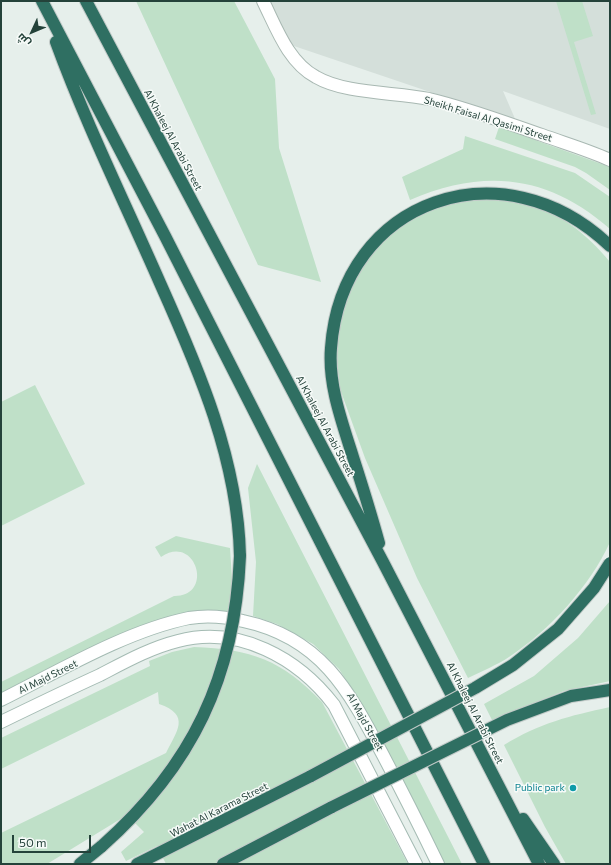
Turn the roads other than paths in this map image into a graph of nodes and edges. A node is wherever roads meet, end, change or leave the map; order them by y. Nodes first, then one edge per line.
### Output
1 (42, 1) edge
2 (86, 1) edge
3 (263, 1) edge
4 (610, 160) edge
5 (610, 246) edge
6 (384, 562) junction
7 (610, 563) edge
8 (610, 690) edge
9 (1, 700) edge
10 (1, 722) edge
11 (498, 783) junction
12 (80, 864) edge
13 (137, 864) edge
14 (223, 864) edge
15 (416, 864) edge
16 (438, 864) edge
17 (484, 864) edge
18 (539, 864) edge
19 (554, 864) edge

1 - 12 highway, bridge
1 - 17 highway
2 - 6 highway, Al Khaleej Al Arabi Street
3 - 4 street, Sheikh Faisal Al Qasimi Street
5 - 6 highway
6 - 11 highway, Al Khaleej Al Arabi Street
7 - 13 highway, Wahat Al Karama Street, bridge
8 - 14 highway, bridge
9 - 16 street, Al Majd Street
10 - 15 street, Al Majd Street
11 - 18 highway, Al Khaleej Al Arabi Street
11 - 19 highway

